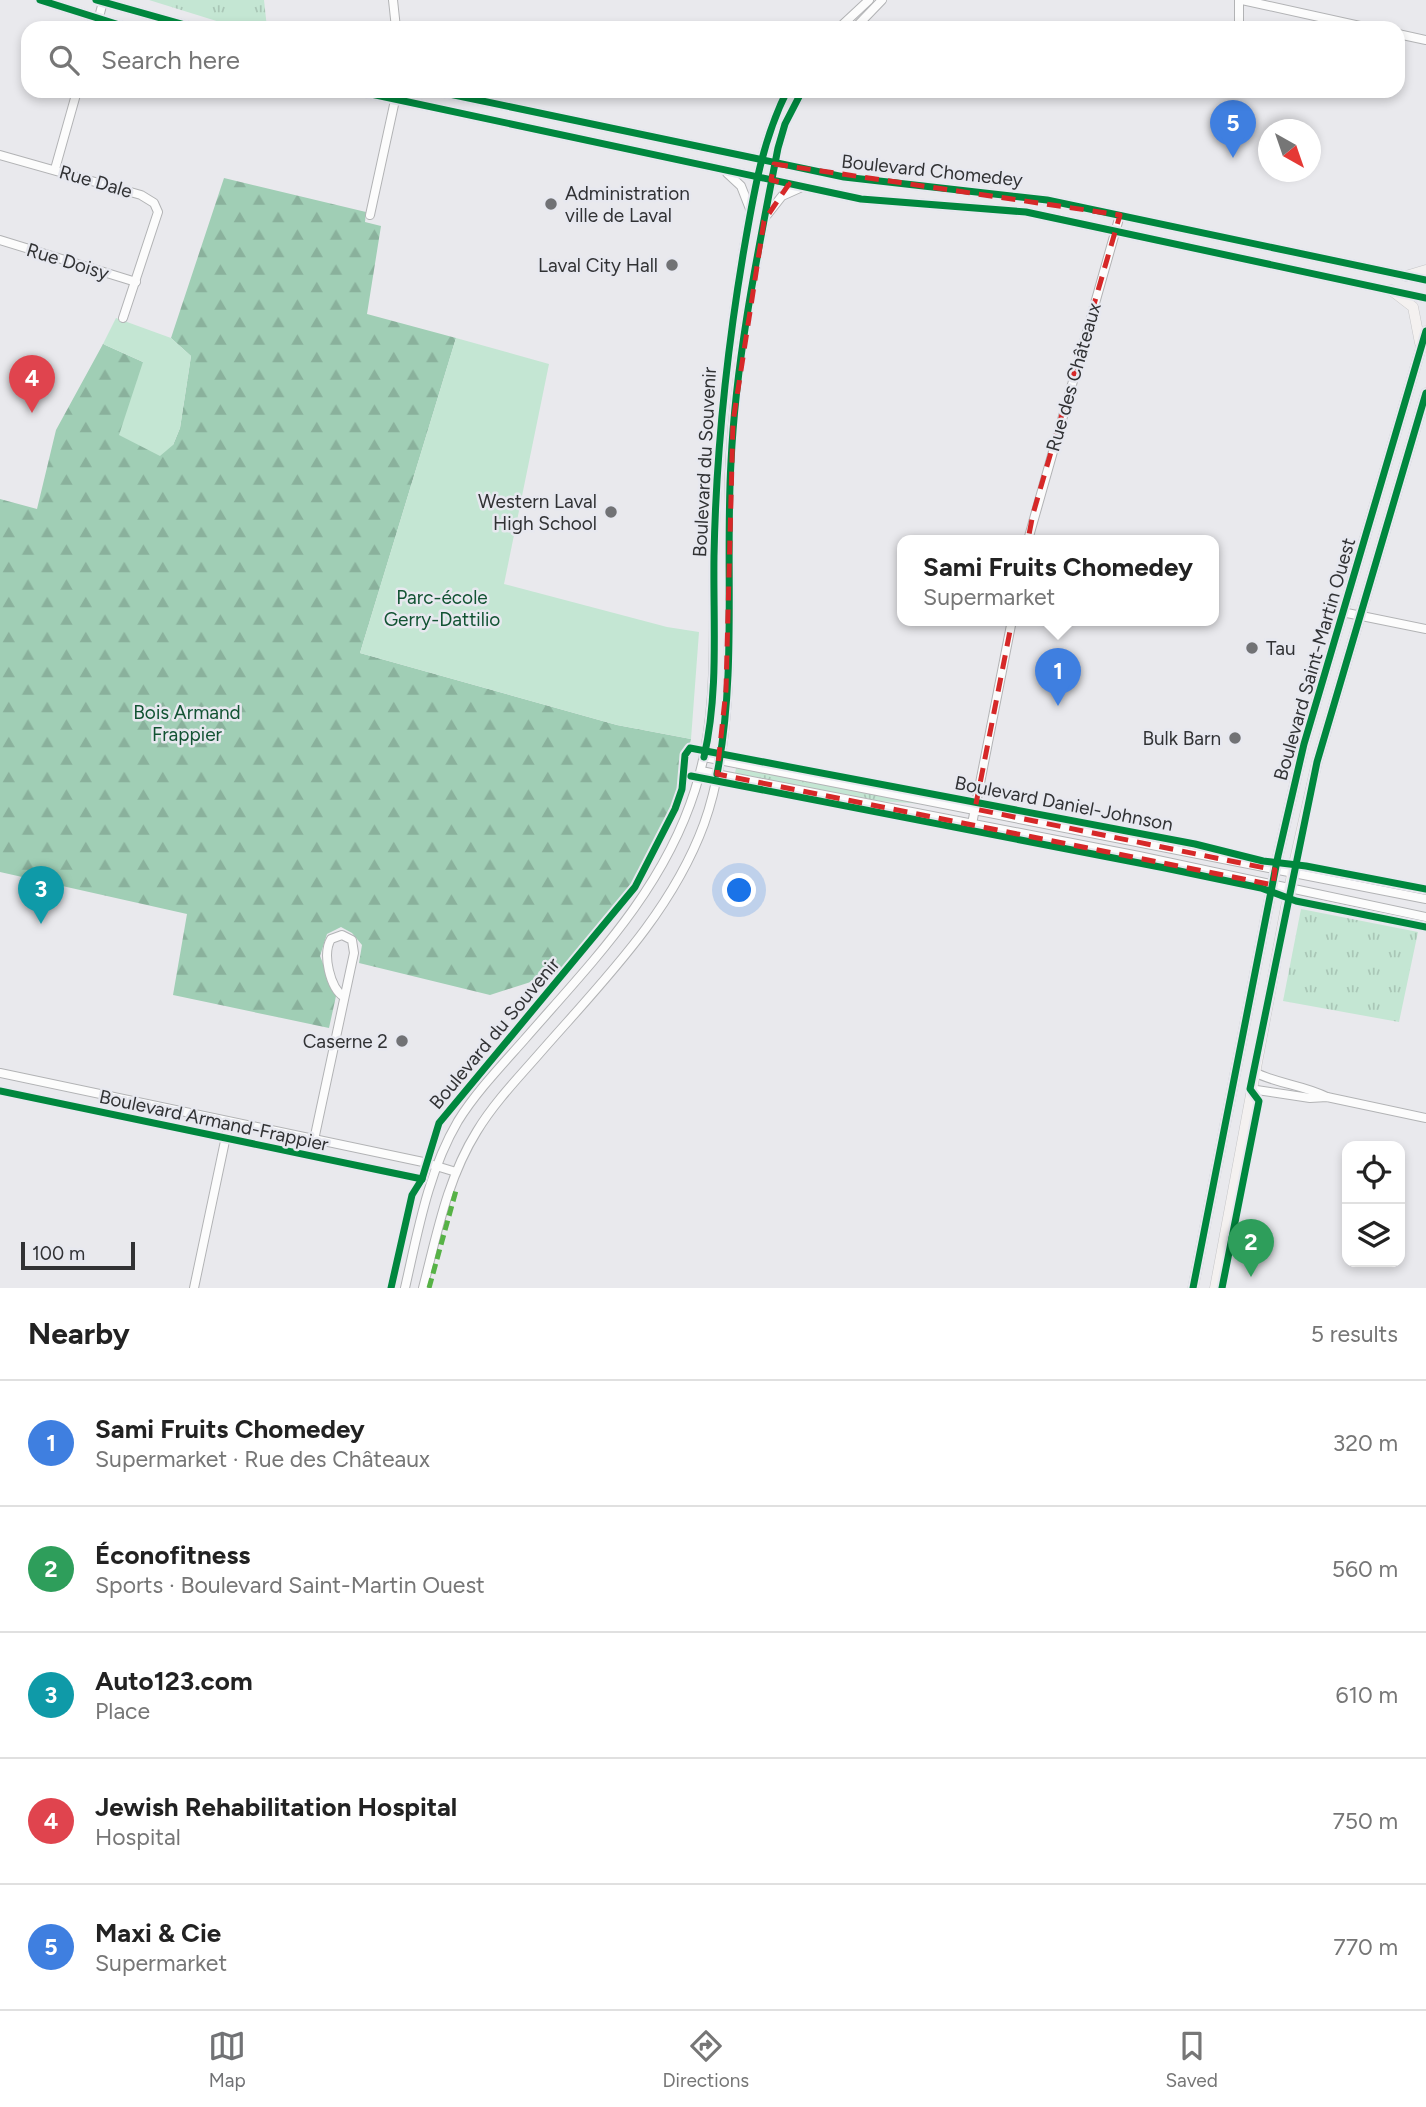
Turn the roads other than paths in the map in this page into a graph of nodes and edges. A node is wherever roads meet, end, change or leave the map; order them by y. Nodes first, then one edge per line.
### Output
1 (40, 0) edge
2 (393, 0) edge
3 (869, 0) edge
4 (882, 0) edge
5 (1240, 0) edge
6 (100, 1) edge
7 (90, 21) edge
8 (97, 21) edge
9 (171, 21) edge
10 (395, 21) edge
11 (846, 21) edge
12 (862, 21) edge
13 (1239, 21) edge
14 (1337, 21) edge
15 (1405, 36) edge
16 (1426, 40) edge
17 (75, 98) edge
18 (384, 98) edge
19 (396, 98) edge
20 (468, 98) edge
21 (784, 98) edge
22 (798, 98) edge
23 (395, 101) junction
24 (0, 155) edge
25 (761, 161) junction
26 (774, 164) junction
27 (55, 169) junction
28 (724, 171) junction
29 (757, 178) junction
30 (771, 180) junction
31 (803, 187) junction
32 (751, 212) junction
33 (370, 215) dead end
34 (1120, 215) junction
35 (764, 221) junction
36 (1116, 231) junction
37 (0, 240) edge
38 (1426, 270) edge
39 (1406, 276) junction
40 (1426, 280) edge
41 (136, 282) junction
42 (1391, 290) junction
43 (1426, 298) edge
44 (123, 317) dead end
45 (1426, 331) edge
46 (1420, 347) junction
47 (1426, 393) edge
48 (1029, 535) edge
49 (1342, 612) junction
50 (1359, 615) junction
51 (1011, 626) edge
52 (1426, 629) edge
53 (704, 757) junction
54 (719, 760) junction
55 (701, 771) junction
56 (717, 774) junction
57 (975, 809) junction
58 (972, 824) junction
59 (1275, 870) junction
60 (1293, 873) junction
61 (1273, 885) junction
62 (1290, 890) junction
63 (1426, 899) edge
64 (1426, 917) edge
65 (344, 997) junction
66 (1254, 1072) junction
67 (0, 1073) edge
68 (1250, 1089) junction
69 (1327, 1097) junction
70 (1426, 1118) edge
71 (229, 1122) junction
72 (314, 1140) junction
73 (437, 1166) junction
74 (456, 1172) junction
75 (194, 1288) edge
76 (405, 1288) edge
77 (423, 1288) edge
78 (1193, 1288) edge
79 (1215, 1288) edge

1 - 7 street
2 - 10 street
3 - 11 street
4 - 12 street
5 - 13 street
5 - 14 street
6 - 8 street
6 - 9 street
15 - 16 street
17 - 27 street
18 - 23 street, Boulevard Chomedey
19 - 23 street
20 - 25 street, Boulevard Chomedey
21 - 25 street, Boulevard du Souvenir
22 - 26 street, Boulevard du Souvenir
23 - 28 street, Boulevard Chomedey
23 - 33 street
24 - 27 street, Rue Dale
25 - 26 street, Boulevard Chomedey
25 - 29 street, Boulevard du Souvenir
26 - 30 street, Boulevard du Souvenir
26 - 34 street, Boulevard Chomedey
27 - 41 street, Rue Dale
28 - 29 street, Boulevard Chomedey
28 - 32 street
29 - 30 street, Boulevard Chomedey
29 - 32 street, Boulevard du Souvenir
30 - 31 street, Boulevard Chomedey
30 - 35 street, Boulevard du Souvenir
31 - 35 street
31 - 36 street, Boulevard Chomedey
32 - 53 street, Boulevard du Souvenir
34 - 36 street, Rue des Châteaux
34 - 39 street, Boulevard Chomedey
35 - 54 street, Boulevard du Souvenir
36 - 42 street, Boulevard Chomedey
36 - 48 street, Rue des Châteaux
37 - 41 street, Rue Doisy
38 - 39 main road
39 - 40 street, Boulevard Chomedey
41 - 44 street, Rue Dale
42 - 43 street, Boulevard Chomedey
42 - 46 main road
45 - 46 main road, Boulevard Saint-Martin Ouest
46 - 49 main road, Boulevard Saint-Martin Ouest
47 - 50 main road, Boulevard Saint-Martin Ouest
49 - 50 street
49 - 59 main road, Boulevard Saint-Martin Ouest
50 - 52 street
50 - 60 main road, Boulevard Saint-Martin Ouest
51 - 57 street
53 - 54 street, Boulevard Daniel-Johnson
53 - 55 street, Boulevard du Souvenir
54 - 56 street, Boulevard du Souvenir
54 - 57 street, Boulevard Daniel-Johnson
55 - 56 street, Boulevard Daniel-Johnson
55 - 73 street, Boulevard du Souvenir
56 - 58 street, Boulevard Daniel-Johnson
56 - 74 street, Boulevard du Souvenir
57 - 58 street
57 - 59 street, Boulevard Daniel-Johnson
58 - 61 street, Boulevard Daniel-Johnson
59 - 60 street, Boulevard Daniel-Johnson
59 - 61 main road, Boulevard Saint-Martin Ouest
60 - 62 main road, Boulevard Saint-Martin Ouest
60 - 63 street, Boulevard Daniel-Johnson
61 - 62 street, Boulevard Daniel-Johnson
61 - 78 main road, Boulevard Saint-Martin Ouest
62 - 64 street, Boulevard Daniel-Johnson
62 - 66 main road, Boulevard Saint-Martin Ouest
65 - 65 street
65 - 72 street
66 - 68 main road, Boulevard Saint-Martin Ouest
66 - 69 street
67 - 71 street, Boulevard Armand-Frappier
68 - 69 street
68 - 79 main road, Boulevard Saint-Martin Ouest
69 - 70 street
71 - 72 street, Boulevard Armand-Frappier
71 - 75 street
72 - 73 street, Boulevard Armand-Frappier
73 - 74 street, Boulevard Armand-Frappier
73 - 76 street, Boulevard du Souvenir
74 - 77 street, Boulevard du Souvenir

